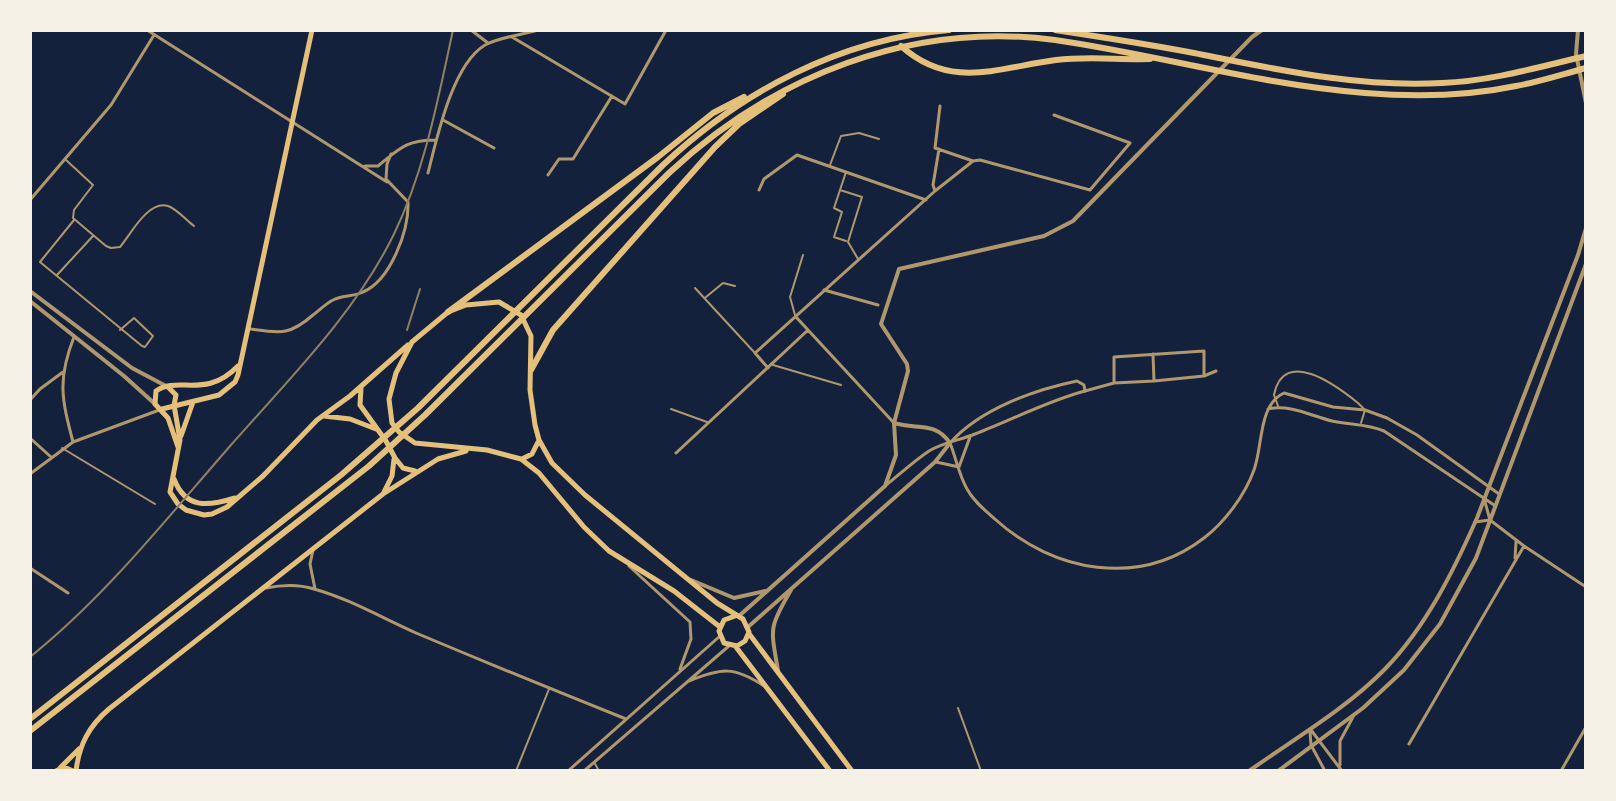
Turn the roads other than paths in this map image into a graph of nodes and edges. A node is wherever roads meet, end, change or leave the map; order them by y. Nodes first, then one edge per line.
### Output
1 (147, 30) edge
2 (312, 30) edge
3 (471, 30) edge
4 (538, 30) edge
5 (885, 30) edge
6 (949, 30) edge
7 (1055, 30) edge
8 (1262, 30) edge
9 (1578, 30) edge
10 (665, 32) edge
11 (154, 35) junction
12 (512, 37) junction
13 (488, 43) junction
14 (1586, 56) edge
15 (1161, 58) junction
16 (1586, 68) edge
17 (797, 83) junction
18 (759, 92) junction
19 (612, 96) junction
20 (1586, 103) edge
21 (940, 106) dead end
22 (1054, 115) dead end
23 (443, 120) junction
24 (292, 122) junction
25 (879, 139) dead end
26 (437, 140) junction
27 (494, 148) dead end
28 (939, 149) junction
29 (391, 154) junction
30 (65, 160) junction
31 (973, 161) junction
32 (361, 165) junction
33 (830, 166) junction
34 (846, 171) junction
35 (428, 173) dead end
36 (548, 175) dead end
37 (387, 182) junction
38 (759, 190) dead end
39 (840, 190) junction
40 (935, 191) junction
41 (30, 200) edge
42 (926, 200) junction
43 (74, 220) junction
44 (194, 226) dead end
45 (1586, 228) edge
46 (93, 236) junction
47 (848, 242) junction
48 (803, 255) dead end
49 (858, 259) junction
50 (1586, 264) edge
51 (56, 276) junction
52 (735, 286) dead end
53 (695, 288) dead end
54 (824, 290) junction
55 (30, 291) edge
56 (705, 298) junction
57 (30, 301) edge
58 (878, 305) dead end
59 (448, 312) junction
60 (795, 316) junction
61 (246, 328) junction
62 (120, 330) junction
63 (808, 330) junction
64 (74, 336) junction
65 (412, 342) junction
66 (755, 353) junction
67 (1153, 354) junction
68 (238, 365) junction
69 (769, 366) junction
70 (531, 370) junction
71 (1216, 371) dead end
72 (63, 372) junction
73 (1204, 376) junction
74 (1154, 381) junction
75 (1114, 383) junction
76 (362, 384) junction
77 (841, 385) dead end
78 (168, 387) junction
79 (1085, 391) junction
80 (1275, 398) junction
81 (30, 400) edge
82 (193, 402) junction
83 (155, 404) junction
84 (174, 405) junction
85 (1279, 407) junction
86 (162, 409) junction
87 (671, 409) dead end
88 (1268, 409) junction
89 (1365, 410) junction
90 (323, 416) junction
91 (708, 423) junction
92 (894, 423) junction
93 (1360, 424) junction
94 (380, 432) junction
95 (971, 435) junction
96 (30, 438) edge
97 (539, 440) junction
98 (73, 442) junction
99 (950, 443) junction
100 (179, 444) junction
101 (62, 448) junction
102 (471, 450) junction
103 (676, 453) dead end
104 (51, 457) junction
105 (395, 458) junction
106 (521, 459) junction
107 (935, 462) junction
108 (959, 467) junction
109 (416, 471) junction
110 (30, 474) edge
111 (173, 476) junction
112 (885, 486) junction
113 (1489, 487) junction
114 (383, 494) junction
115 (1499, 494) junction
116 (236, 497) junction
117 (1484, 498) junction
118 (155, 504) dead end
119 (1495, 506) junction
120 (1490, 520) junction
121 (1475, 522) junction
122 (1517, 541) junction
123 (1524, 546) junction
124 (313, 548) junction
125 (1515, 558) junction
126 (625, 562) junction
127 (30, 568) edge
128 (691, 580) junction
129 (793, 586) junction
130 (1586, 587) edge
131 (262, 589) junction
132 (315, 589) junction
133 (767, 590) junction
134 (68, 593) dead end
135 (736, 617) junction
136 (720, 627) junction
137 (748, 630) junction
138 (720, 636) junction
139 (732, 646) junction
140 (679, 673) junction
141 (779, 673) junction
142 (685, 682) junction
143 (550, 688) junction
144 (770, 690) junction
145 (958, 708) dead end
146 (1356, 714) junction
147 (30, 719) edge
148 (626, 719) junction
149 (1586, 727) edge
150 (1309, 728) junction
151 (30, 731) edge
152 (1321, 740) junction
153 (1409, 744) dead end
154 (1311, 745) junction
155 (80, 748) junction
156 (594, 762) junction
157 (1340, 765) junction
158 (57, 770) edge
159 (75, 771) edge
160 (516, 771) edge
161 (568, 771) edge
162 (584, 771) edge
163 (599, 771) edge
164 (830, 771) edge
165 (853, 771) edge
166 (981, 771) edge
167 (1249, 771) edge
168 (1278, 771) edge
169 (1325, 771) edge
170 (1342, 771) edge
171 (1561, 771) edge

1 - 11 street
2 - 24 main road
3 - 13 street
4 - 12 street
5 - 15 highway
6 - 18 highway
7 - 14 highway
8 - 92 street
9 - 20 street
10 - 19 street
11 - 24 street
11 - 30 street
12 - 13 street
12 - 19 street
13 - 23 street
15 - 16 highway
15 - 17 highway
17 - 70 highway
17 - 151 highway
18 - 59 highway
18 - 147 highway
19 - 36 street
21 - 28 street
22 - 31 street
23 - 26 street
23 - 27 street
24 - 32 street
24 - 61 main road
25 - 33 lane
26 - 29 street
26 - 35 street
28 - 31 street
28 - 40 street
29 - 32 street
29 - 37 street
30 - 41 street
30 - 43 lane
31 - 40 street
32 - 37 street
33 - 34 street
33 - 38 street
34 - 39 lane
34 - 42 street
37 - 61 street
39 - 47 lane
39 - 47 lane
40 - 42 street
42 - 49 street
43 - 46 lane
43 - 51 lane
44 - 46 lane
45 - 113 street
46 - 51 lane
47 - 49 lane
48 - 60 lane
49 - 54 street
50 - 115 street
51 - 62 lane
52 - 56 lane
53 - 56 lane
54 - 58 street
54 - 60 street
55 - 78 street
56 - 66 lane
57 - 64 street
59 - 65 main road
59 - 70 main road
60 - 63 street
60 - 66 street
61 - 68 main road
62 - 62 lane
63 - 69 street
63 - 92 street
64 - 72 street
64 - 83 street
65 - 76 main road
65 - 102 main road
66 - 69 street
67 - 73 street
67 - 74 street
67 - 75 street
68 - 78 main road
68 - 82 main road
69 - 77 lane
69 - 91 street
70 - 97 main road
71 - 73 street
72 - 81 street
72 - 98 street
73 - 74 street
74 - 75 street
75 - 79 street
76 - 90 main road
76 - 94 main road
78 - 83 main road
78 - 84 main road
79 - 95 street
79 - 99 street
80 - 85 lane
80 - 88 street
80 - 89 street
80 - 89 lane
82 - 84 main road
82 - 100 main road
83 - 86 main road
84 - 86 main road
84 - 100 main road
85 - 88 street
85 - 93 street
86 - 98 street
86 - 100 main road
87 - 91 lane
88 - 108 street
89 - 93 lane
89 - 113 street
90 - 94 main road
90 - 116 main road
91 - 103 street
92 - 99 street
92 - 112 street
93 - 117 street
94 - 105 main road
95 - 99 street
95 - 108 street
96 - 104 street
97 - 106 main road
97 - 128 main road
98 - 101 street
99 - 107 street
99 - 108 street
99 - 112 street
100 - 111 main road
101 - 104 street
101 - 118 lane
102 - 106 main road
102 - 109 main road
104 - 110 street
105 - 109 main road
105 - 114 main road
106 - 126 main road
107 - 108 street
107 - 129 street
109 - 114 main road
111 - 116 main road
111 - 116 main road
112 - 133 street
113 - 115 street
113 - 117 street
114 - 124 main road
115 - 119 street
117 - 119 street
117 - 120 street
117 - 121 street
119 - 120 street
120 - 121 street
120 - 122 street
120 - 146 street
121 - 150 street
122 - 123 street
122 - 125 street
123 - 125 street
123 - 130 street
124 - 131 main road
124 - 132 street
125 - 153 street
126 - 136 main road
126 - 140 street
127 - 134 street
128 - 133 street
128 - 135 main road
129 - 137 street
129 - 141 street
131 - 132 street
131 - 155 main road
132 - 143 street
133 - 135 street
135 - 136 main road
135 - 137 main road
136 - 138 main road
137 - 139 main road
137 - 141 main road
138 - 139 main road
138 - 140 street
139 - 142 street
139 - 144 main road
140 - 148 street
141 - 165 main road
142 - 144 street
142 - 156 street
143 - 148 street
143 - 160 lane
144 - 164 main road
145 - 166 lane
146 - 152 street
146 - 157 street
148 - 161 street
149 - 171 street
150 - 152 street
150 - 154 street
150 - 167 street
152 - 154 street
152 - 157 street
154 - 168 street
154 - 169 street
155 - 158 main road
155 - 159 main road
156 - 162 street
156 - 163 lane
157 - 170 street
158 - 159 main road

